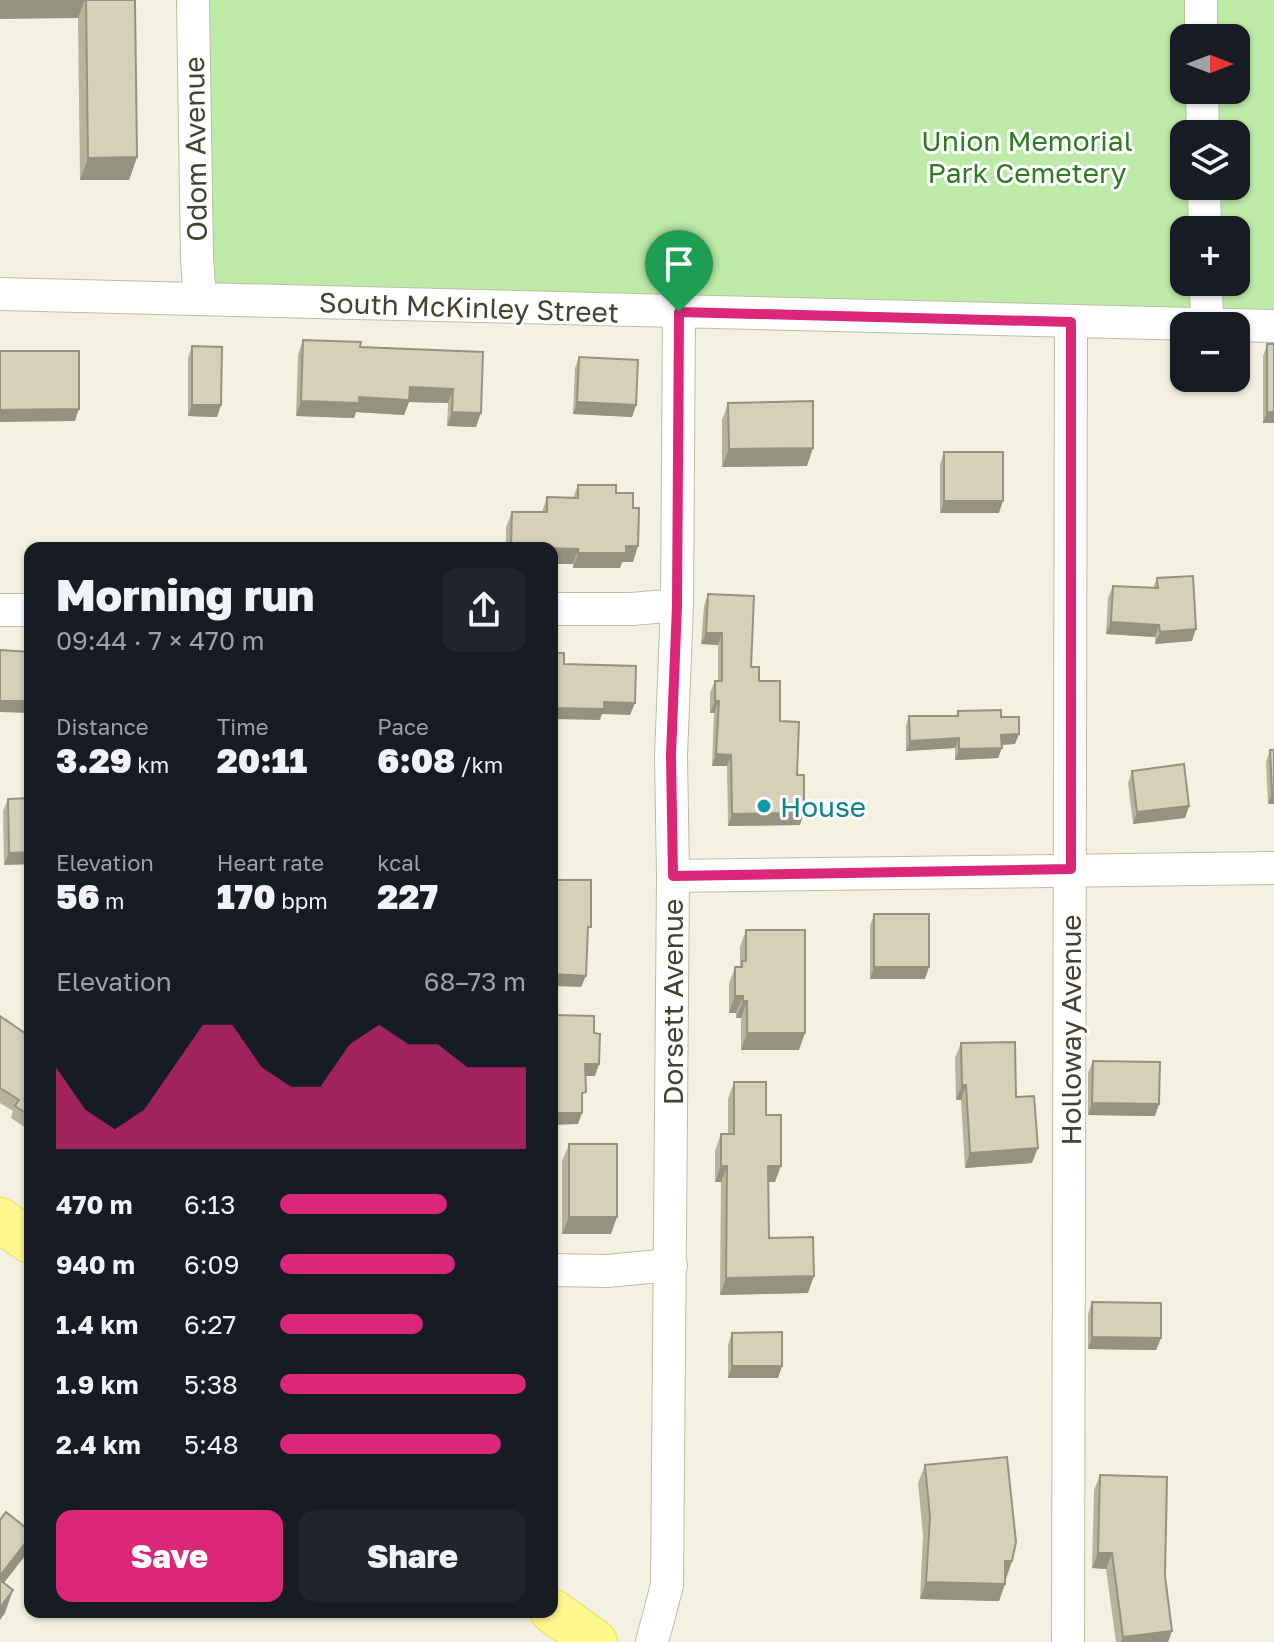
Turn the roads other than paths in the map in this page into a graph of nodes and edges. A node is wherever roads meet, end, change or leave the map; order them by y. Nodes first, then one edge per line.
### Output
1 (193, 0) edge
2 (1201, 0) edge
3 (1201, 24) edge
4 (0, 294) edge
5 (200, 299) junction
6 (679, 312) junction
7 (1071, 322) junction
8 (1170, 324) edge
9 (1250, 326) edge
10 (1274, 326) edge
11 (677, 605) junction
12 (558, 609) edge
13 (0, 610) edge
14 (24, 610) edge
15 (1274, 868) edge
16 (1071, 869) junction
17 (673, 876) junction
18 (0, 1220) edge
19 (24, 1237) edge
20 (671, 1265) junction
21 (558, 1270) edge
22 (558, 1615) edge
23 (595, 1642) edge
24 (652, 1642) edge
25 (1068, 1642) edge

1 - 5 street, Odom Avenue
2 - 3 street
4 - 5 street, South McKinley Street
5 - 6 street, South McKinley Street
6 - 7 street, South McKinley Street
6 - 11 street, Dorsett Avenue
7 - 8 street, South McKinley Street
7 - 16 street, Holloway Avenue
9 - 10 street, South McKinley Street
11 - 12 street
11 - 17 street, Dorsett Avenue
13 - 14 street
15 - 16 street
16 - 17 street
16 - 25 street, Holloway Avenue
17 - 20 street, Dorsett Avenue
18 - 19 main road
20 - 21 street
20 - 24 street, Dorsett Avenue
22 - 23 main road

